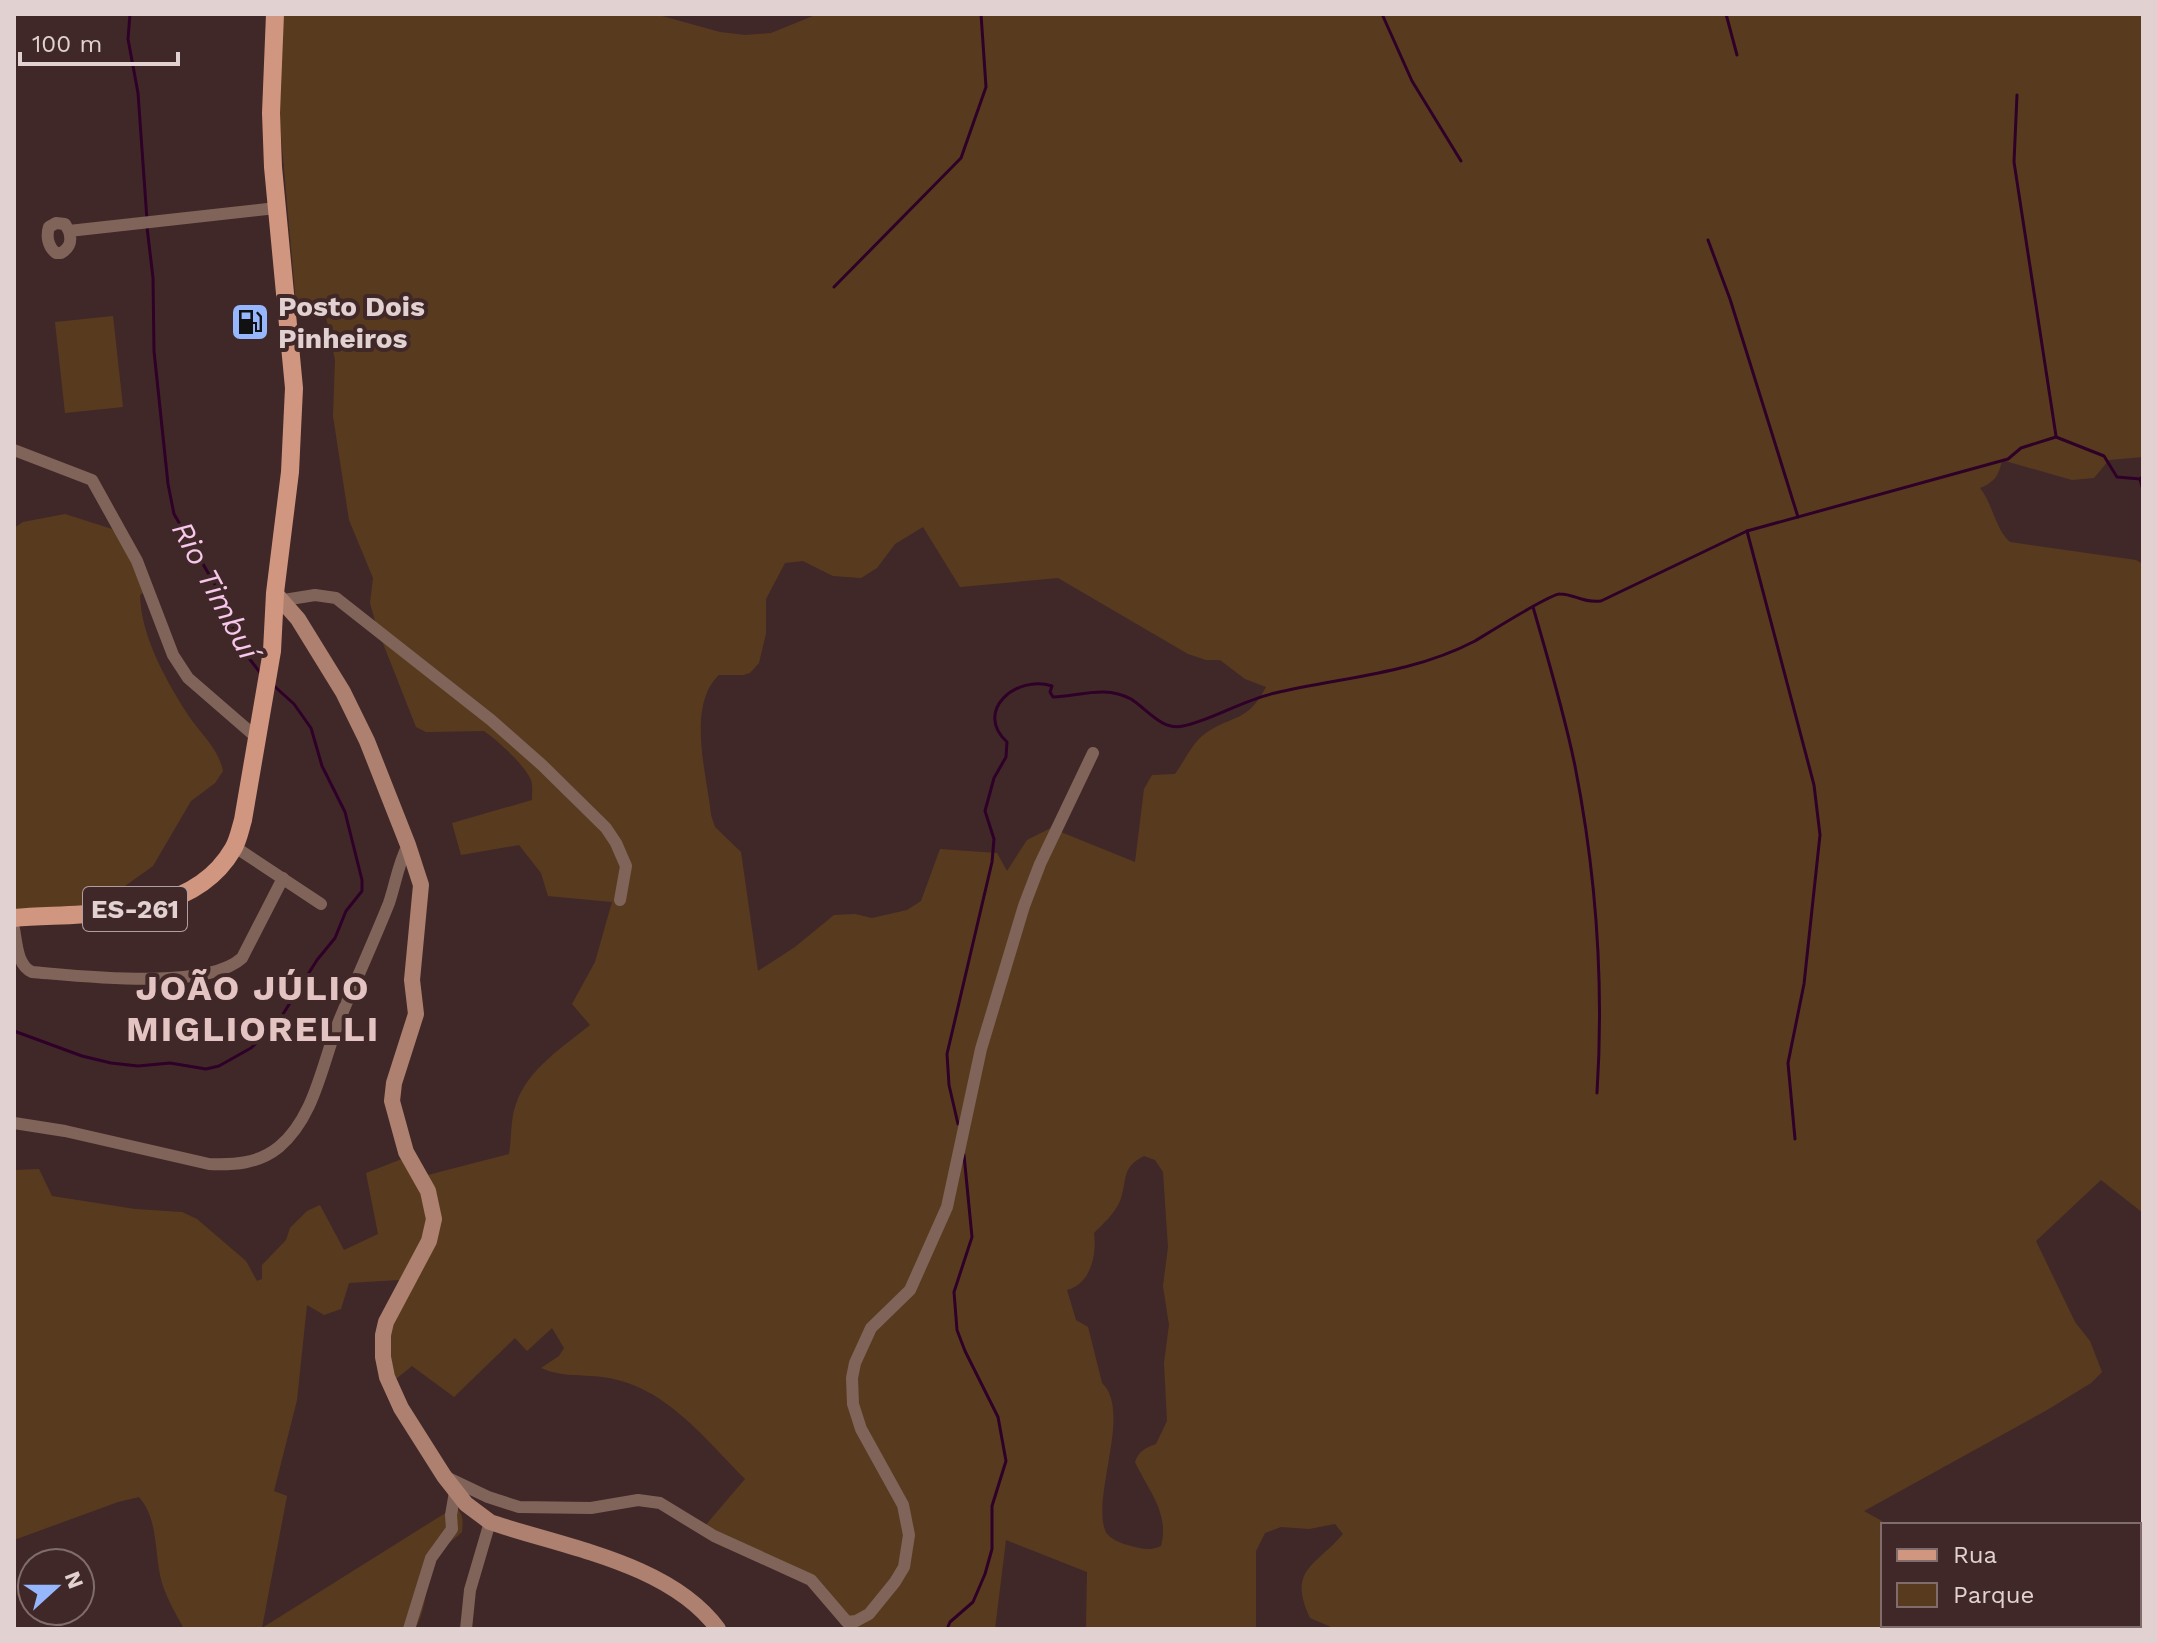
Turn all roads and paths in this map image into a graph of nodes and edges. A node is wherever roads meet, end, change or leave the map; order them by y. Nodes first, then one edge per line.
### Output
1 (275, 14) edge
2 (276, 208) junction
3 (69, 231) dead end
4 (14, 450) edge
5 (280, 596) junction
6 (256, 737) junction
7 (1093, 753) dead end
8 (408, 845) junction
9 (235, 847) junction
10 (283, 878) junction
11 (620, 900) dead end
12 (321, 904) dead end
13 (14, 918) edge
14 (14, 929) edge
15 (14, 1123) edge
16 (444, 1476) junction
17 (455, 1492) junction
18 (490, 1522) junction
19 (409, 1629) edge
20 (466, 1629) edge
21 (718, 1629) edge

1 - 2 main road, ES-261
2 - 3 street
2 - 5 main road, ES-261
4 - 6 street
5 - 6 main road, ES-261
5 - 8 street
5 - 11 street
6 - 9 main road, ES-261
7 - 16 street
8 - 15 street
8 - 16 street
9 - 10 street
9 - 13 main road, ES-261
10 - 12 street
10 - 14 street
16 - 17 street
17 - 18 street
17 - 19 street
18 - 20 street
18 - 21 street

